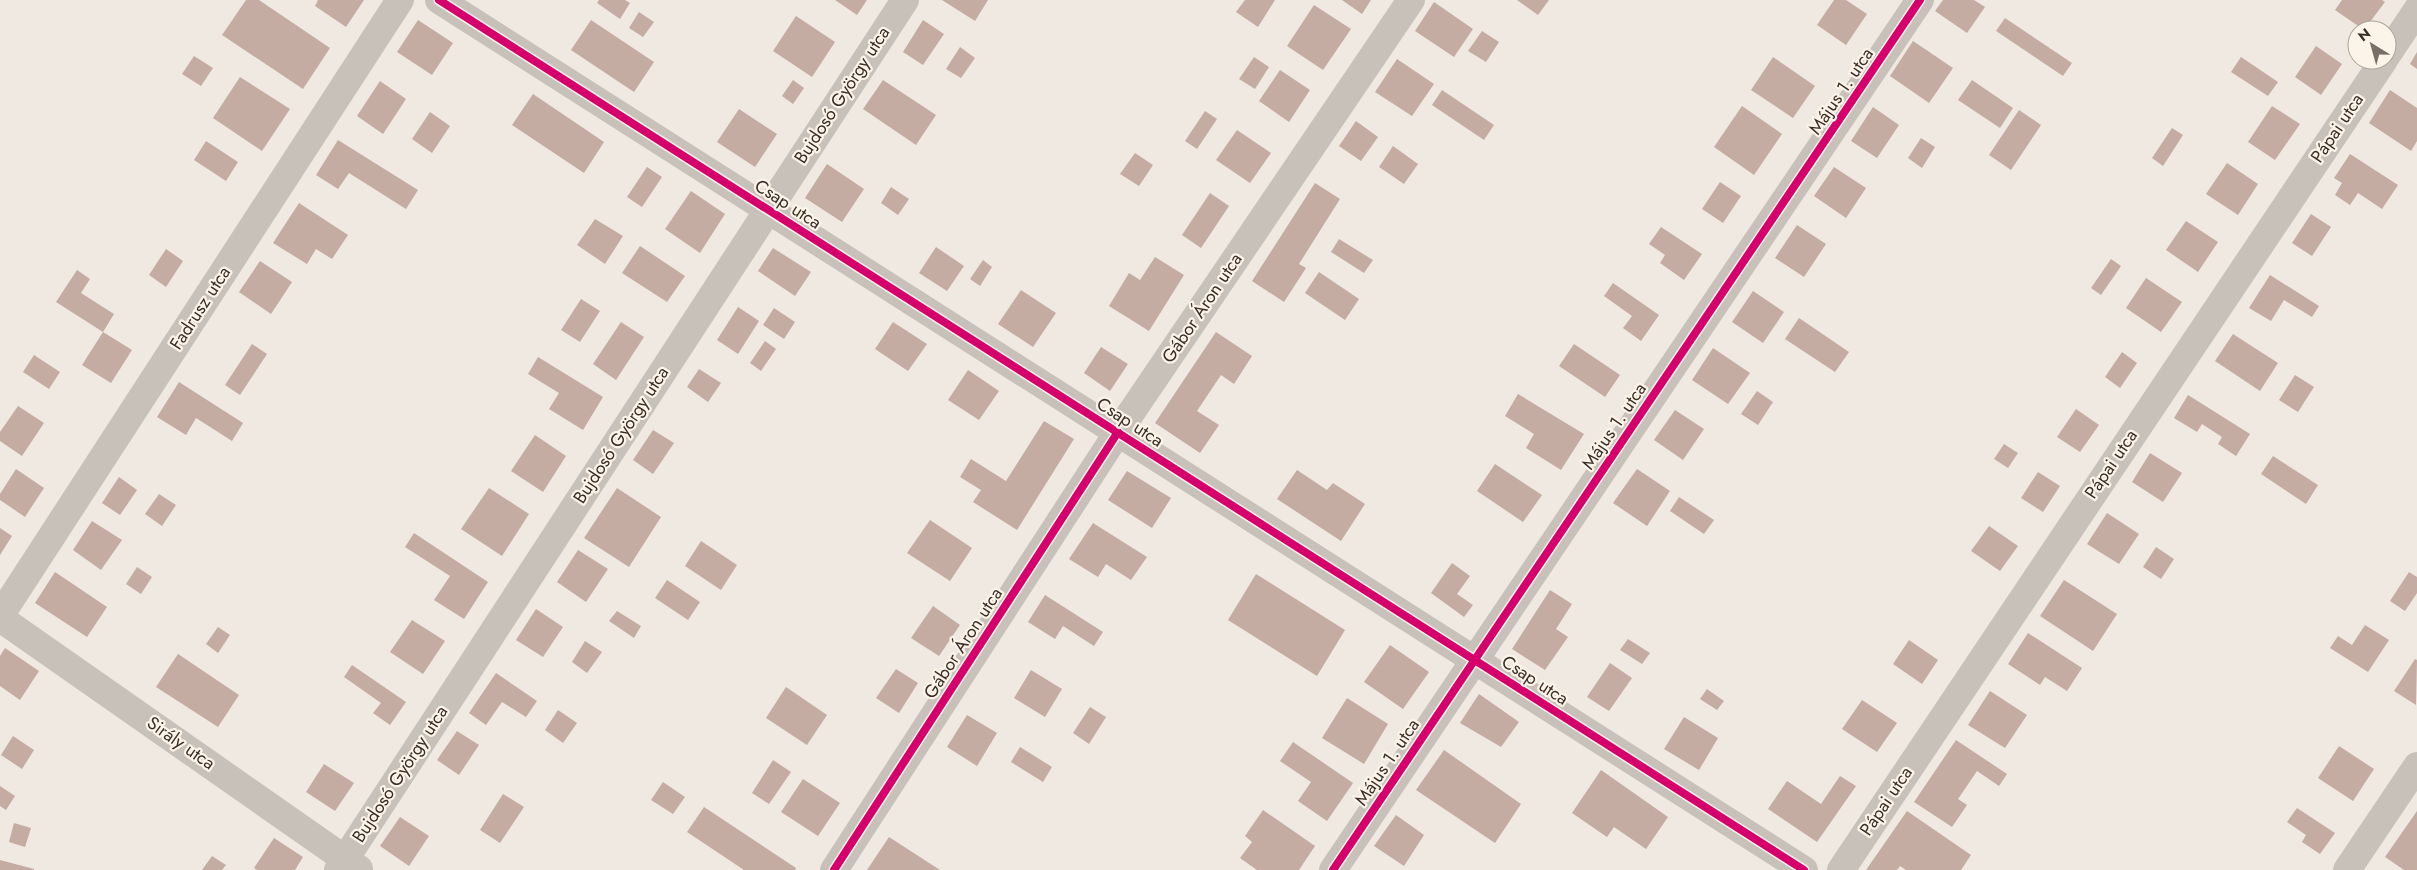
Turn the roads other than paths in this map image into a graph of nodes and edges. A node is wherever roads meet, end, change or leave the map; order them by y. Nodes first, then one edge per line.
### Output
1 (400, 0) edge
2 (439, 0) edge
3 (905, 0) edge
4 (1411, 0) edge
5 (1920, 0) edge
6 (2417, 10) edge
7 (2397, 40) edge
8 (2377, 70) edge
9 (768, 209) junction
10 (1118, 432) junction
11 (0, 617) edge
12 (1474, 659) junction
13 (2417, 766) edge
14 (348, 866) edge
15 (834, 870) edge
16 (1333, 870) edge
17 (1804, 870) edge
18 (1840, 870) edge
19 (2347, 870) edge

1 - 11 street, Fadrusz utca
2 - 9 street, Csap utca
3 - 9 street, Bujdosó György utca
4 - 10 street, Gábor Áron utca
5 - 12 street, Május 1. utca
6 - 7 street
8 - 18 street, Pápai utca
9 - 10 street, Csap utca
9 - 14 street, Bujdosó György utca
10 - 12 street, Csap utca
10 - 15 street, Gábor Áron utca
11 - 14 street, Sirály utca
12 - 16 street, Május 1. utca
12 - 17 street, Csap utca
13 - 19 street

